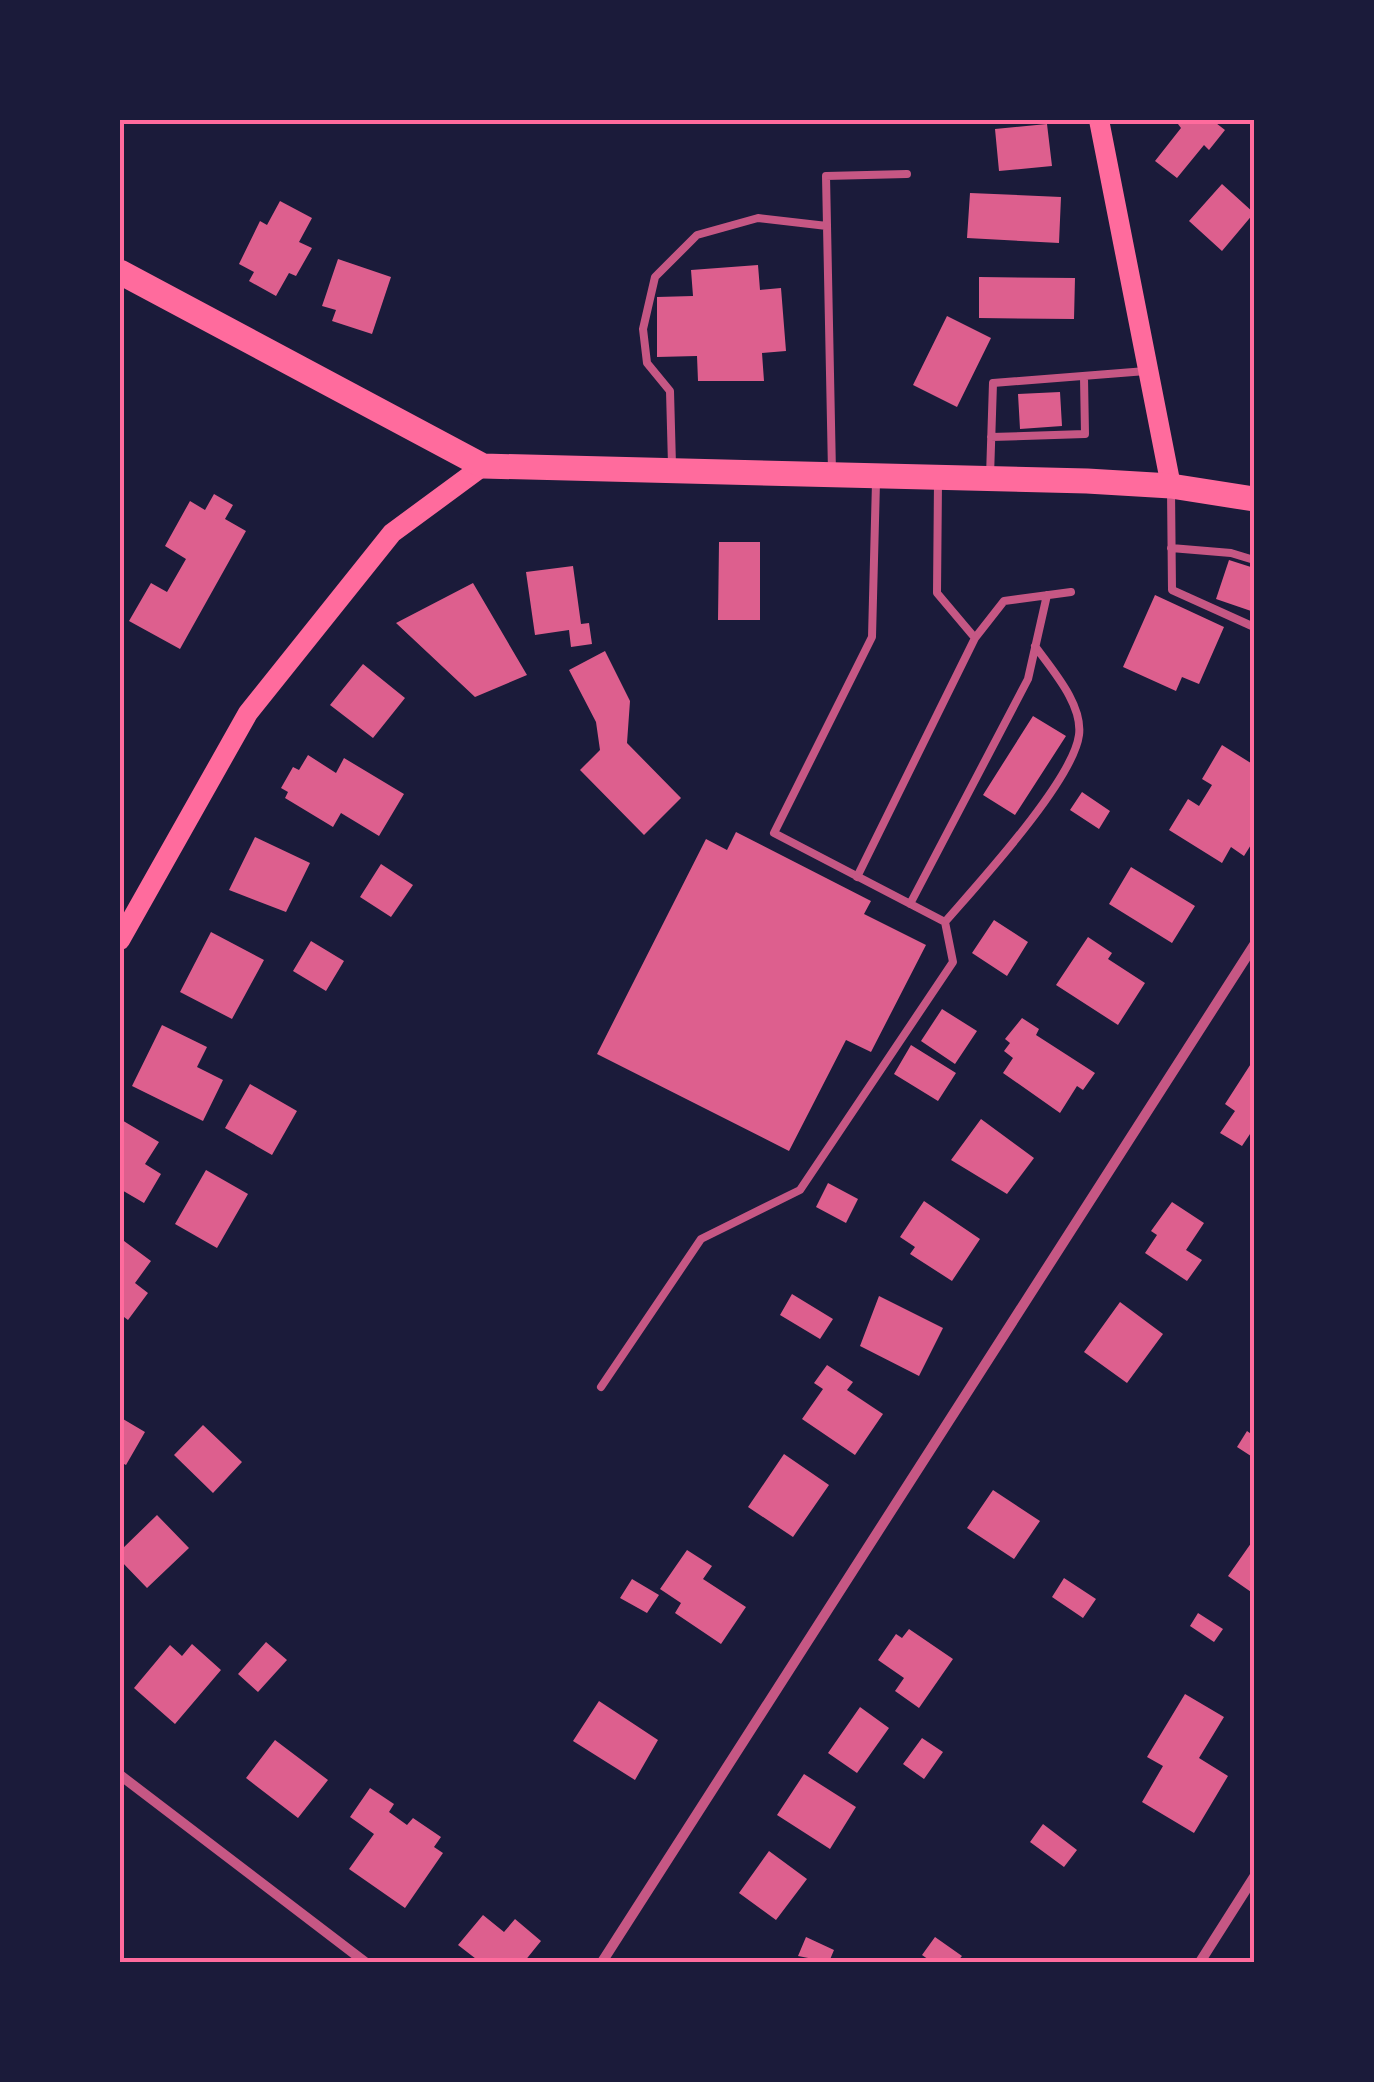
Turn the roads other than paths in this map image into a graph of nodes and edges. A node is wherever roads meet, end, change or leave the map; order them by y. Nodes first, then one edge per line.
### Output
1 (1099, 120) edge
2 (908, 174) dead end
3 (827, 226) junction
4 (120, 272) edge
5 (1150, 370) junction
6 (1084, 378) junction
7 (992, 437) junction
8 (483, 466) junction
9 (672, 473) junction
10 (832, 477) junction
11 (876, 478) junction
12 (938, 478) junction
13 (990, 479) junction
14 (1171, 486) junction
15 (1254, 498) edge
16 (1171, 548) junction
17 (1254, 560) edge
18 (1071, 592) dead end
19 (1047, 595) junction
20 (1254, 628) edge
21 (974, 638) junction
22 (1035, 646) junction
23 (858, 877) junction
24 (910, 904) junction
25 (945, 922) junction
26 (120, 940) edge
27 (1254, 945) edge
28 (600, 1387) dead end
29 (120, 1775) edge
30 (1254, 1878) edge
31 (365, 1962) edge
32 (602, 1962) edge
33 (1200, 1962) edge

1 - 5 main road
2 - 3 lane
3 - 9 lane
3 - 10 lane
4 - 8 main road
5 - 6 lane
5 - 14 main road
6 - 7 lane
6 - 7 lane
7 - 13 lane
8 - 9 main road
8 - 26 main road
9 - 10 main road
10 - 11 main road
11 - 12 main road
11 - 23 lane
12 - 13 main road
12 - 21 lane
13 - 14 main road
14 - 15 main road
14 - 16 lane
16 - 17 lane
16 - 20 lane
18 - 19 lane
19 - 21 lane
19 - 22 lane
21 - 23 lane
22 - 24 lane
22 - 25 lane
23 - 24 lane
24 - 25 lane
25 - 28 lane
27 - 32 street
29 - 31 street
30 - 33 street

